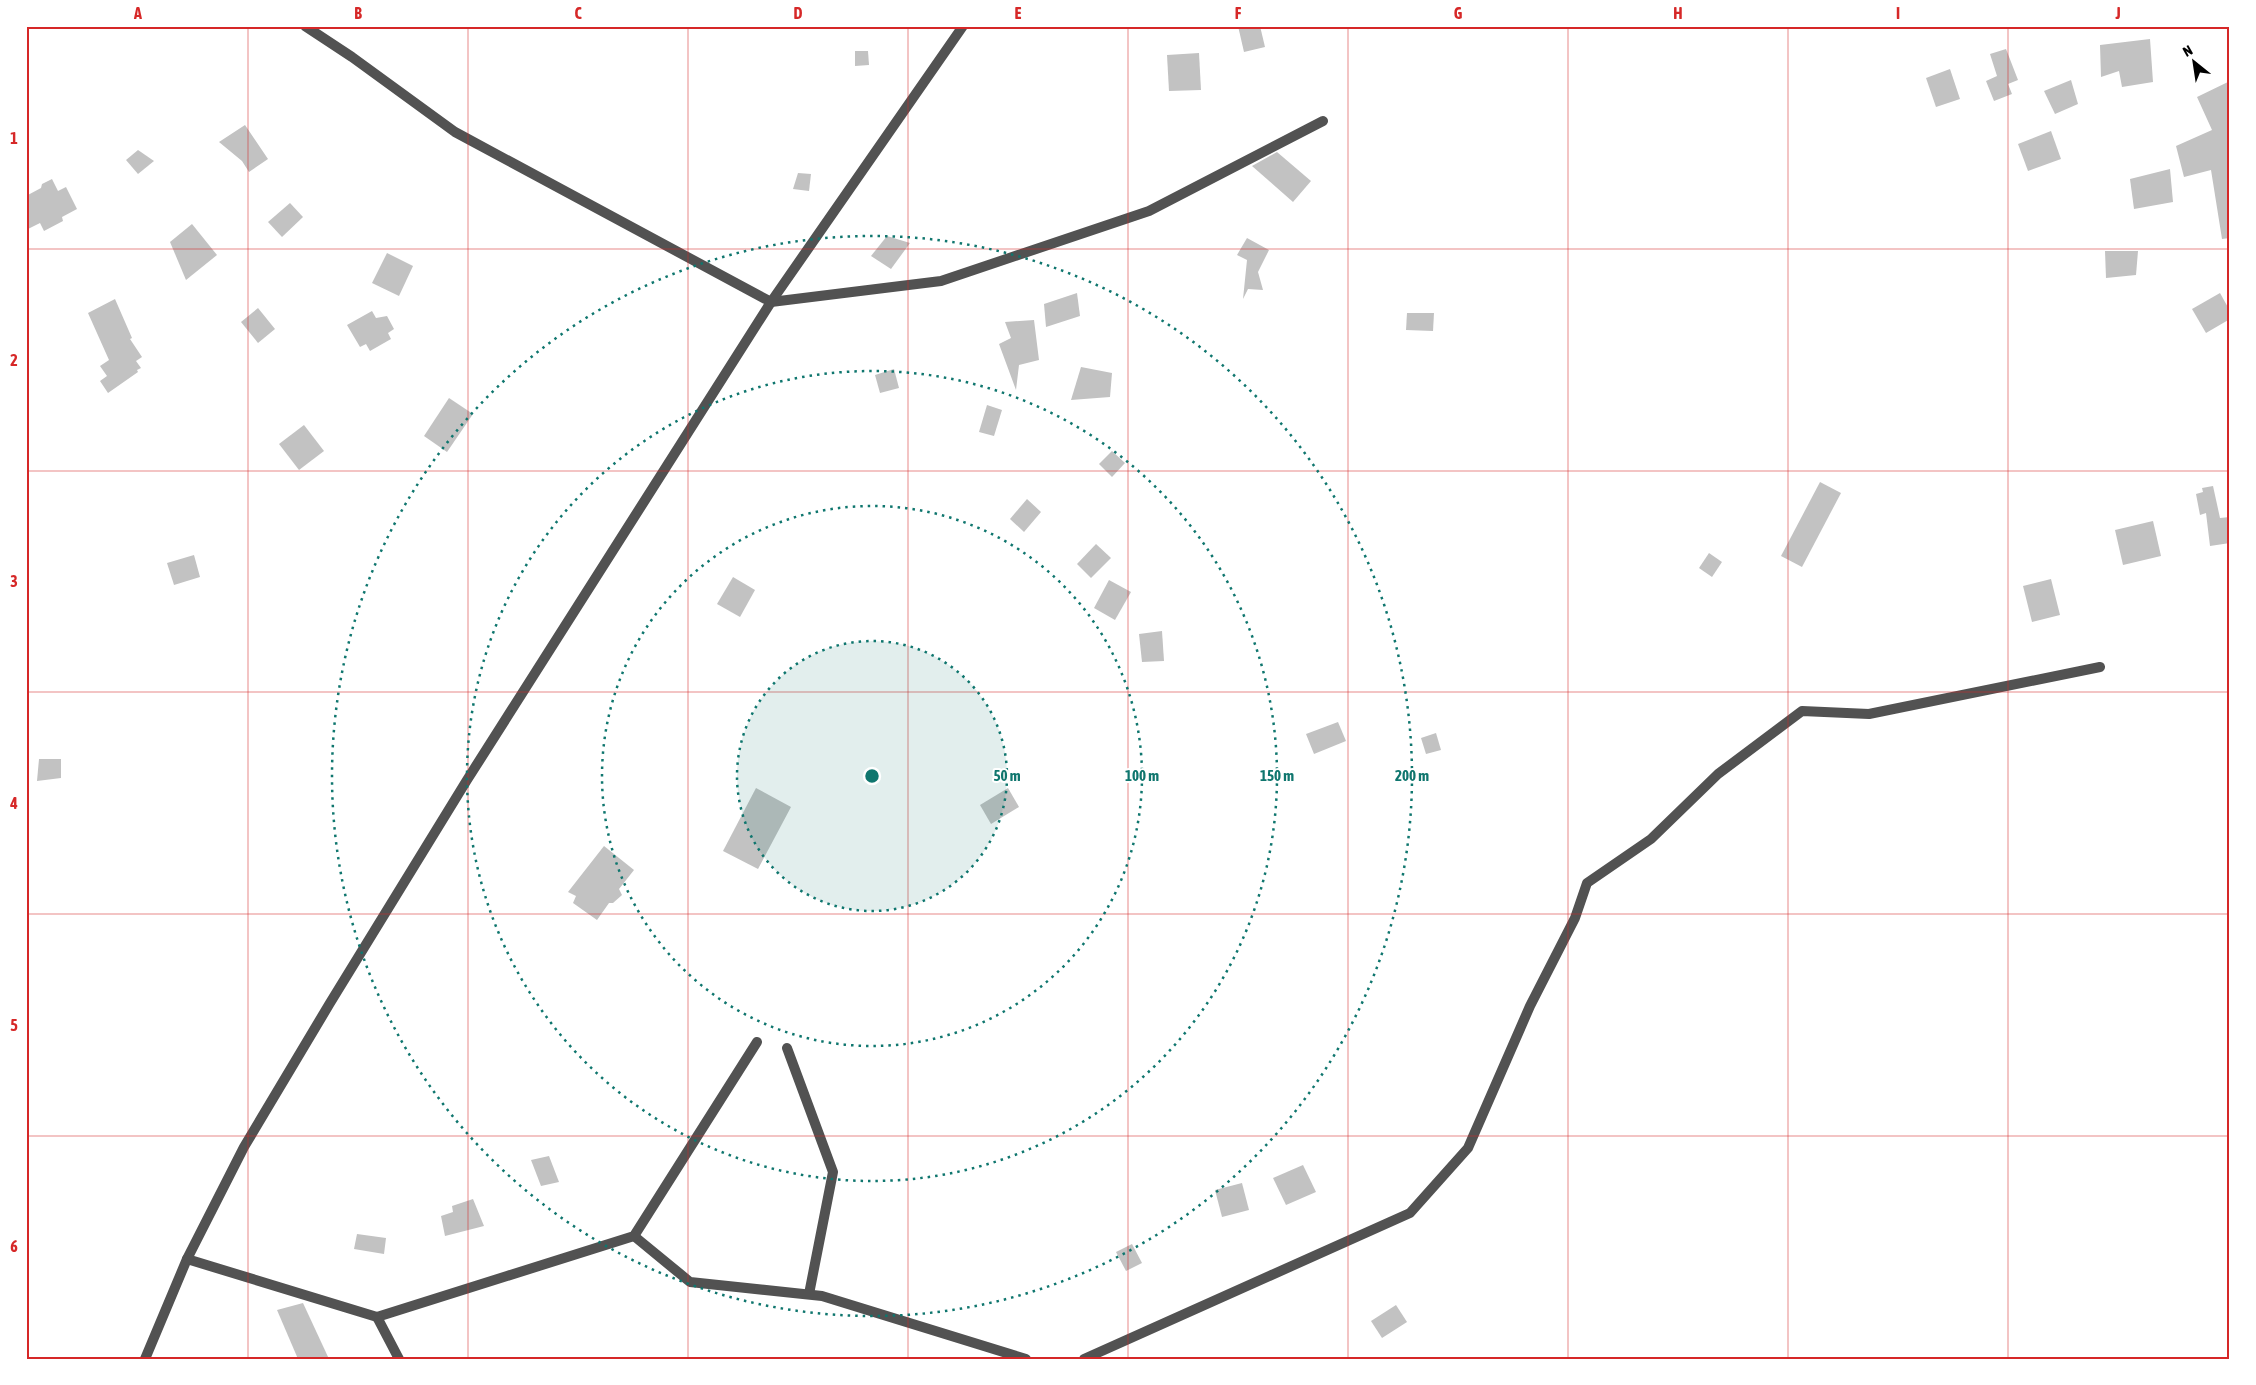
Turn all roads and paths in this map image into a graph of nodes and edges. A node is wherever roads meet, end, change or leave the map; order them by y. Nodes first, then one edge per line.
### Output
1 (305, 26) edge
2 (964, 26) edge
3 (1323, 121) dead end
4 (770, 302) junction
5 (2100, 667) dead end
6 (757, 1042) dead end
7 (787, 1048) dead end
8 (634, 1236) junction
9 (186, 1259) junction
10 (809, 1294) junction
11 (377, 1316) junction
12 (145, 1359) edge
13 (399, 1359) edge
14 (1026, 1359) edge
15 (1084, 1359) edge

1 - 4 street
2 - 4 street
3 - 4 street
4 - 9 street
5 - 15 street
6 - 8 street
7 - 10 street
8 - 10 street
8 - 11 street
9 - 11 street
9 - 12 street
10 - 14 street
11 - 13 street

